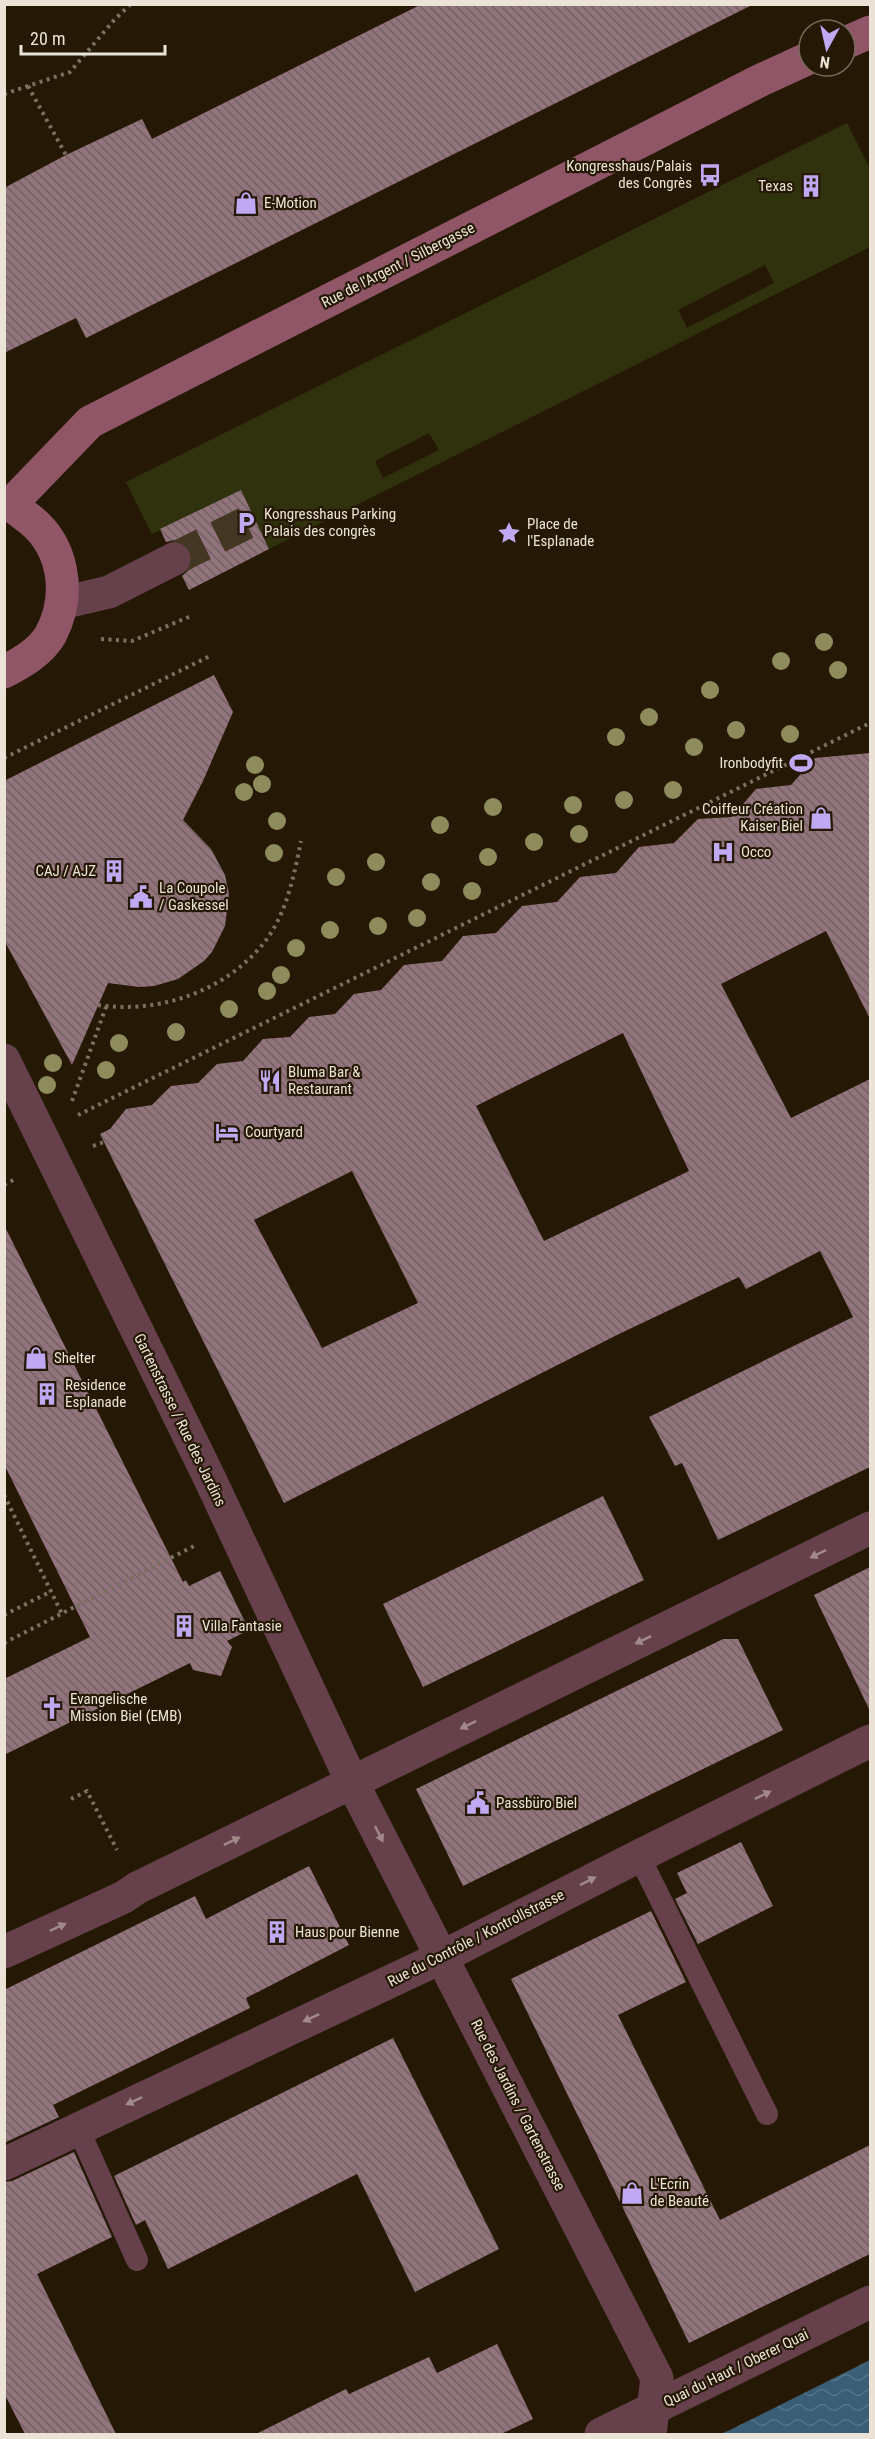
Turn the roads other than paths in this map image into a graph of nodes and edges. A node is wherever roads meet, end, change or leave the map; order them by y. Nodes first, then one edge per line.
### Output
1 (797, 64) edge
2 (7, 504) edge
3 (174, 559) tunnel mouth
4 (62, 603) junction
5 (4, 672) edge
6 (4, 1060) edge
7 (870, 1528) edge
8 (870, 1741) edge
9 (352, 1782) junction
10 (639, 1856) junction
11 (5, 1949) edge
12 (442, 1957) junction
13 (767, 2114) dead end
14 (78, 2128) junction
15 (4, 2164) edge
16 (137, 2260) dead end
17 (870, 2302) edge
18 (652, 2422) edge
19 (601, 2434) edge

1 - 2 main road, Rue de l'Argent / Silbergasse
2 - 4 main road, Rue de l'Argent / Silbergasse
3 - 4 street
4 - 5 main road, Rue de l'Argent / Silbergasse
6 - 9 street, Gartenstrasse / Rue des Jardins
7 -> 9 street
10 -> 8 street, Rue du Contrôle / Kontrollstrasse
11 -> 9 street
9 -> 12 street, Rue des Jardins / Gartenstrasse
12 -> 10 street, Rue du Contrôle / Kontrollstrasse
10 - 13 lane
12 -> 14 street, Rue du Contrôle / Kontrollstrasse
12 - 18 street, Rue des Jardins / Gartenstrasse
14 - 15 street, Rue du Contrôle / Kontrollstrasse
14 - 16 lane
17 - 18 street, Quai du Haut / Oberer Quai
18 - 19 street, Quai du Haut / Oberer Quai

